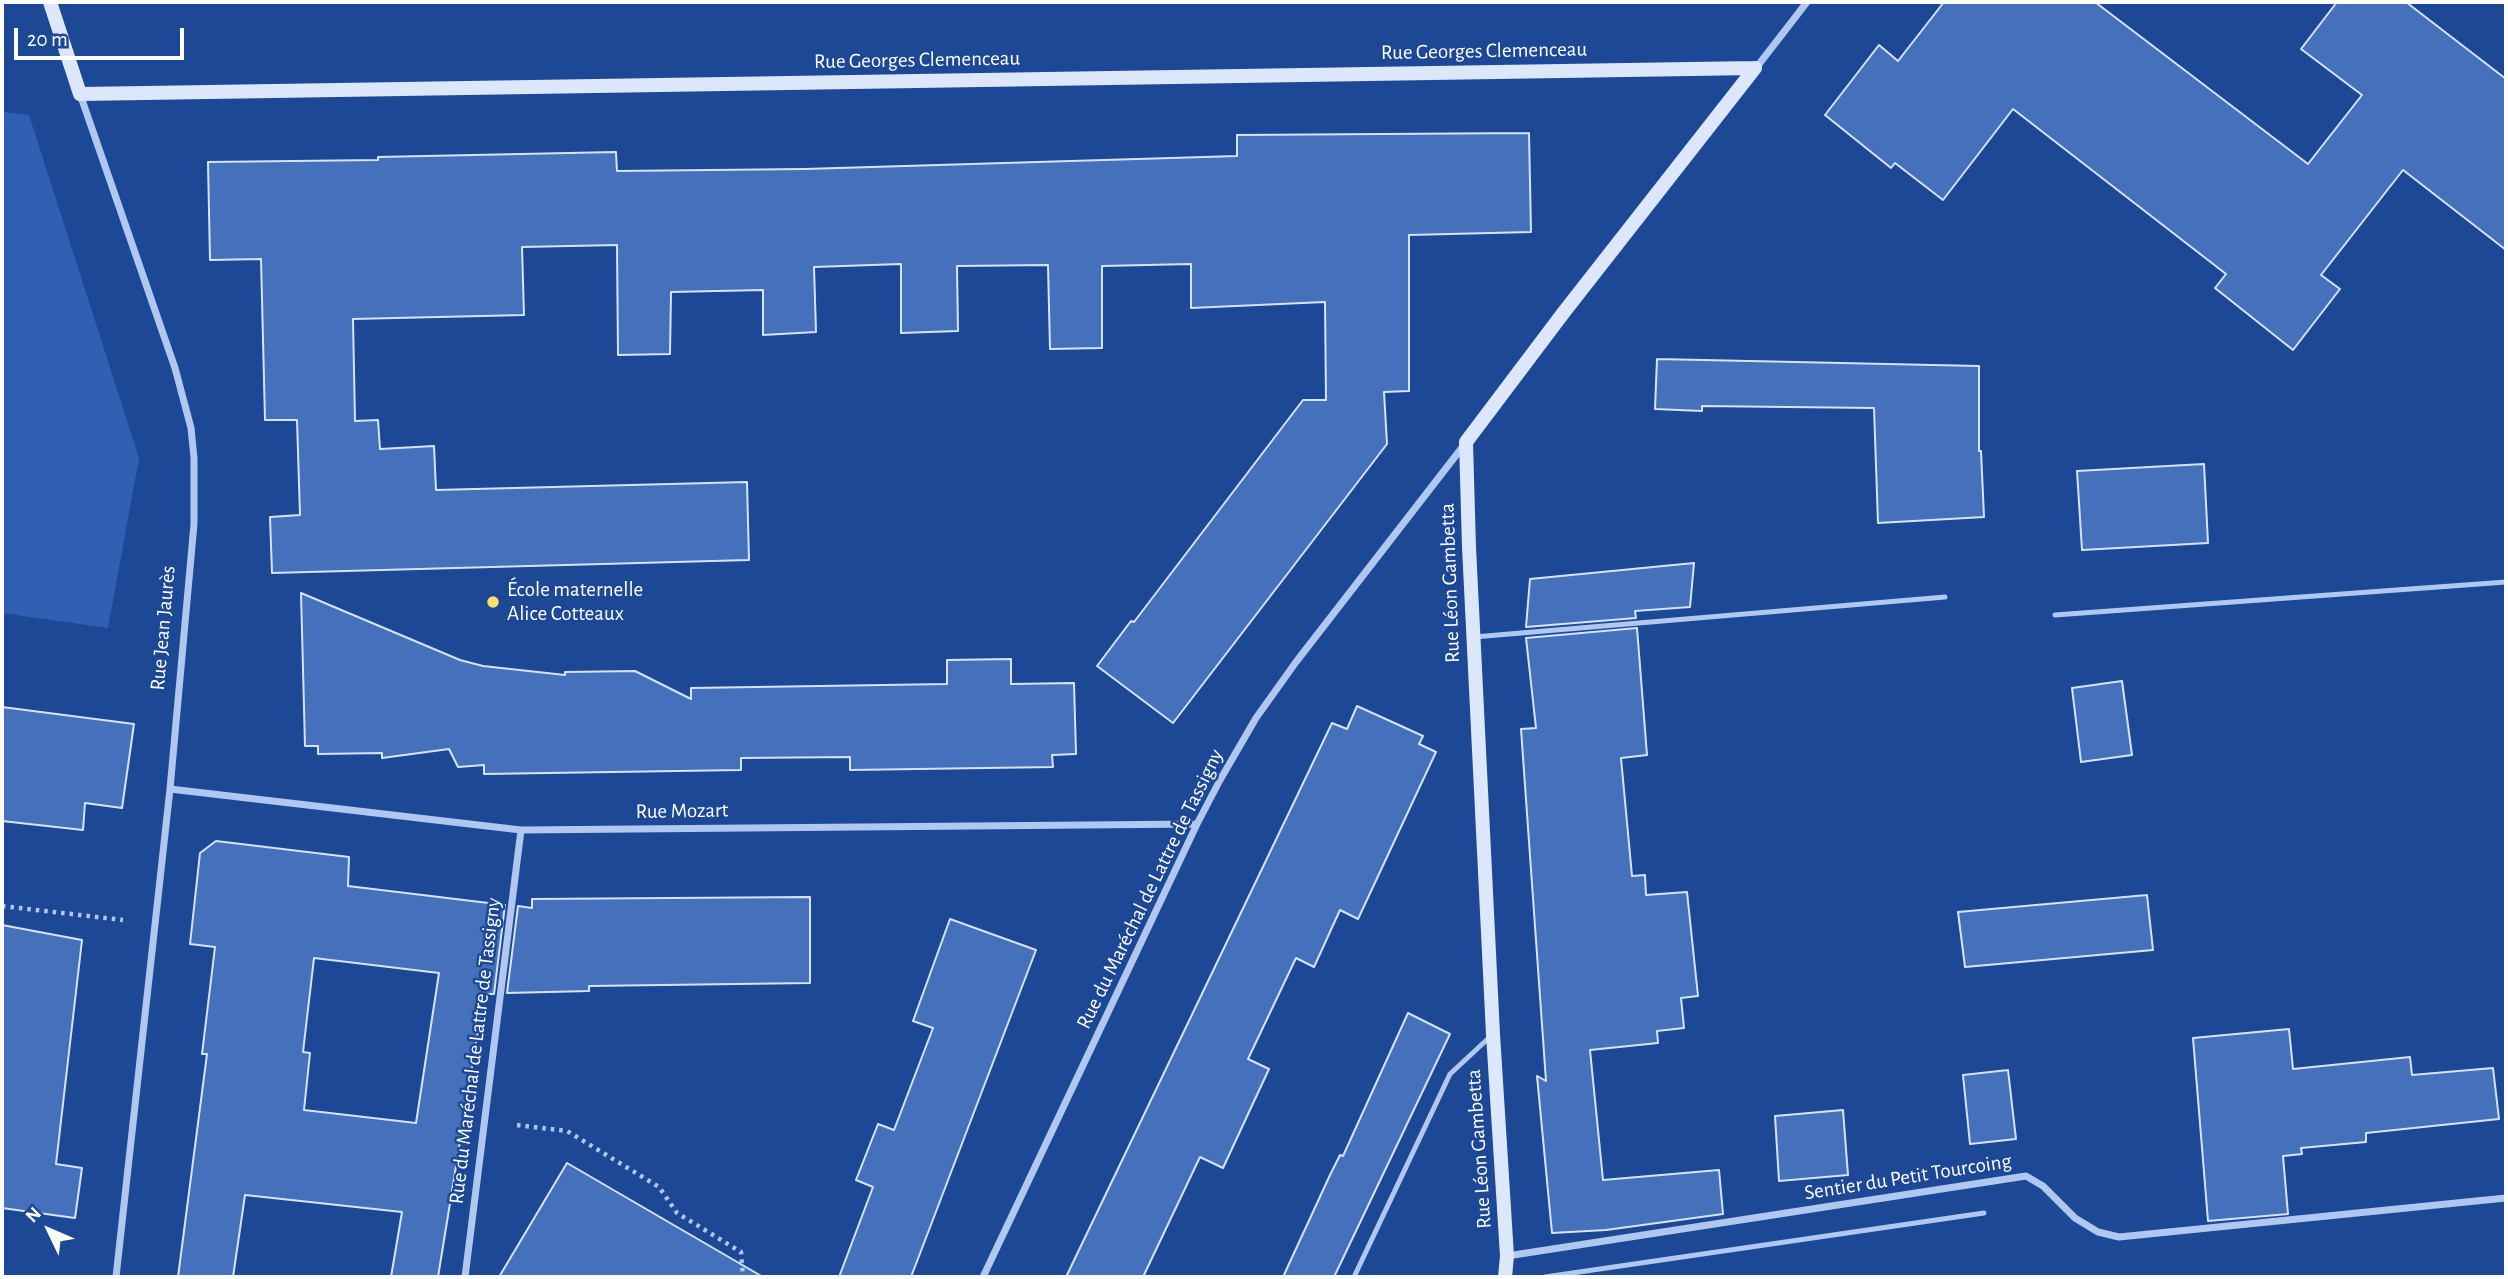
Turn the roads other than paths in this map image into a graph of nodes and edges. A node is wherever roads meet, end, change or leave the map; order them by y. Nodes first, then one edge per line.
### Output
1 (50, 2) edge
2 (1807, 2) edge
3 (1755, 68) junction
4 (80, 94) junction
5 (1466, 442) junction
6 (2506, 582) edge
7 (1945, 597) dead end
8 (2055, 615) dead end
9 (1474, 637) junction
10 (170, 789) junction
11 (1196, 824) junction
12 (521, 830) junction
13 (1493, 1034) junction
14 (2506, 1198) edge
15 (1984, 1213) dead end
16 (1507, 1256) junction
17 (116, 1277) edge
18 (465, 1277) edge
19 (983, 1277) edge
20 (1354, 1277) edge
21 (1505, 1277) edge
22 (1545, 1277) edge

1 - 4 street, Rue Jean Jaurès
2 - 3 street
3 - 4 street, Rue Georges Clemenceau
3 - 5 street
4 - 10 street, Rue Jean Jaurès
5 - 9 street, Rue Léon Gambetta
5 - 11 street, Rue du Maréchal de Lattre de Tassigny
6 - 8 lane
7 - 9 lane
9 - 13 street, Rue Léon Gambetta
10 - 12 street, Rue Mozart
10 - 17 street, Rue Jean Jaurès
11 - 12 street, Rue Mozart
11 - 19 street, Rue du Maréchal de Lattre de Tassigny
12 - 18 street, Rue du Maréchal de Lattre de Tassigny
13 - 16 street, Rue Léon Gambetta
13 - 20 lane
14 - 16 street, Sentier du Petit Tourcoing
15 - 22 lane
16 - 21 street, Rue Léon Gambetta

